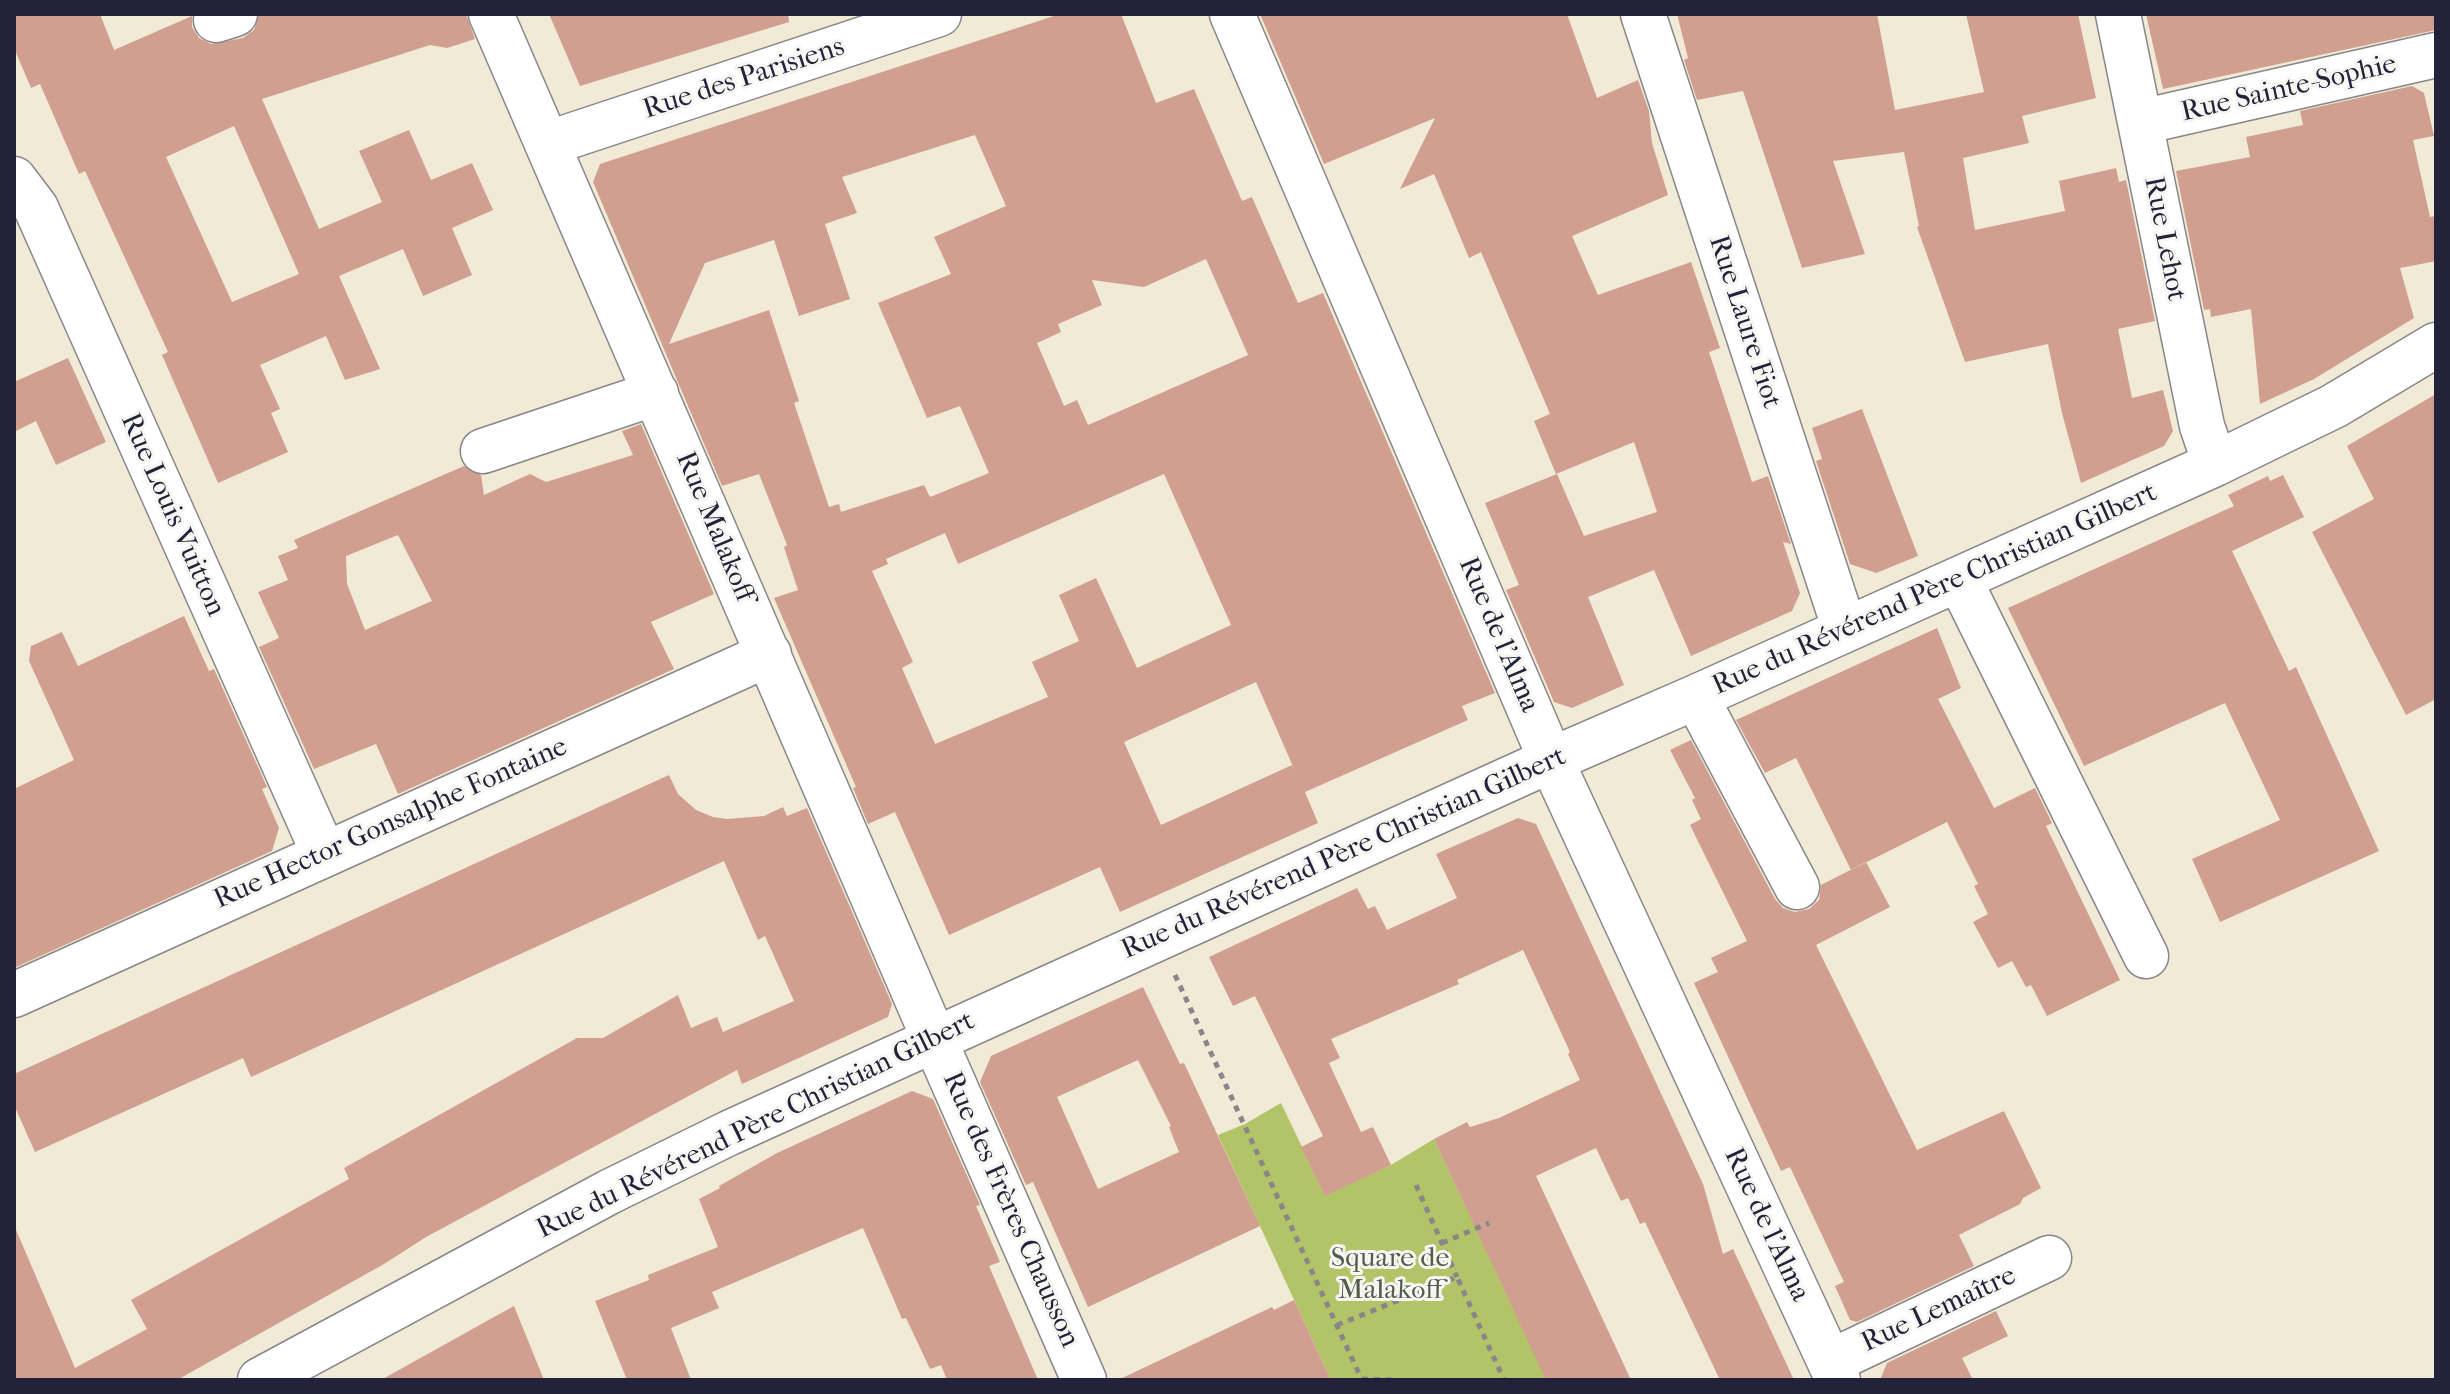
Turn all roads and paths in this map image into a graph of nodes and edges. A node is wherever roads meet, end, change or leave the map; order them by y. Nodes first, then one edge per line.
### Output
1 (491, 14) edge
2 (939, 14) edge
3 (1232, 14) edge
4 (1643, 14) edge
5 (2118, 14) edge
6 (2436, 55) edge
7 (2141, 122) junction
8 (549, 143) junction
9 (14, 179) edge
10 (2436, 345) edge
11 (656, 393) junction
12 (483, 451) dead end
13 (2215, 464) junction
14 (1959, 579) junction
15 (1845, 630) junction
16 (769, 654) junction
17 (1696, 697) junction
18 (1551, 760) junction
19 (324, 854) junction
20 (1797, 887) dead end
21 (1157, 938) junction
22 (2146, 956) dead end
23 (14, 995) edge
24 (935, 1041) junction
25 (1416, 1185) dead end
26 (1489, 1223) dead end
27 (1442, 1243) junction
28 (2049, 1258) dead end
29 (1457, 1277) junction
30 (1337, 1325) junction
31 (1834, 1371) edge
32 (1362, 1379) edge
33 (260, 1380) edge
34 (1084, 1380) edge
35 (1394, 1380) edge
36 (1504, 1380) edge

1 - 8 street, Rue Malakoff
2 - 8 street, Rue des Parisiens
3 - 18 street, Rue de l'Alma
4 - 15 street, Rue Laure Fiot
5 - 7 street, Rue Lehot
6 - 7 street, Rue Sainte-Sophie
7 - 13 street, Rue Lehot
8 - 11 street, Rue Malakoff
9 - 19 street, Rue Louis Vuitton
10 - 13 street, Rue du Révérend Père Christian Gilbert
11 - 12 street
11 - 16 street, Rue Malakoff
13 - 14 street, Rue du Révérend Père Christian Gilbert
14 - 15 street, Rue du Révérend Père Christian Gilbert
14 - 22 street
15 - 17 street, Rue du Révérend Père Christian Gilbert
16 - 19 street, Rue Hector Gonsalphe Fontaine
16 - 24 street, Rue Malakoff
17 - 18 street, Rue du Révérend Père Christian Gilbert
17 - 20 street
18 - 21 street, Rue du Révérend Père Christian Gilbert
18 - 31 street, Rue de l'Alma
19 - 23 street, Rue Hector Gonsalphe Fontaine
21 - 24 street, Rue du Révérend Père Christian Gilbert
21 - 30 path
24 - 33 street, Rue du Révérend Père Christian Gilbert
24 - 34 street, Rue des Frères Chausson
25 - 27 path
26 - 27 path
27 - 29 path
28 - 31 street, Rue Lemaître
29 - 30 path
29 - 36 path
30 - 32 path
32 - 35 path

